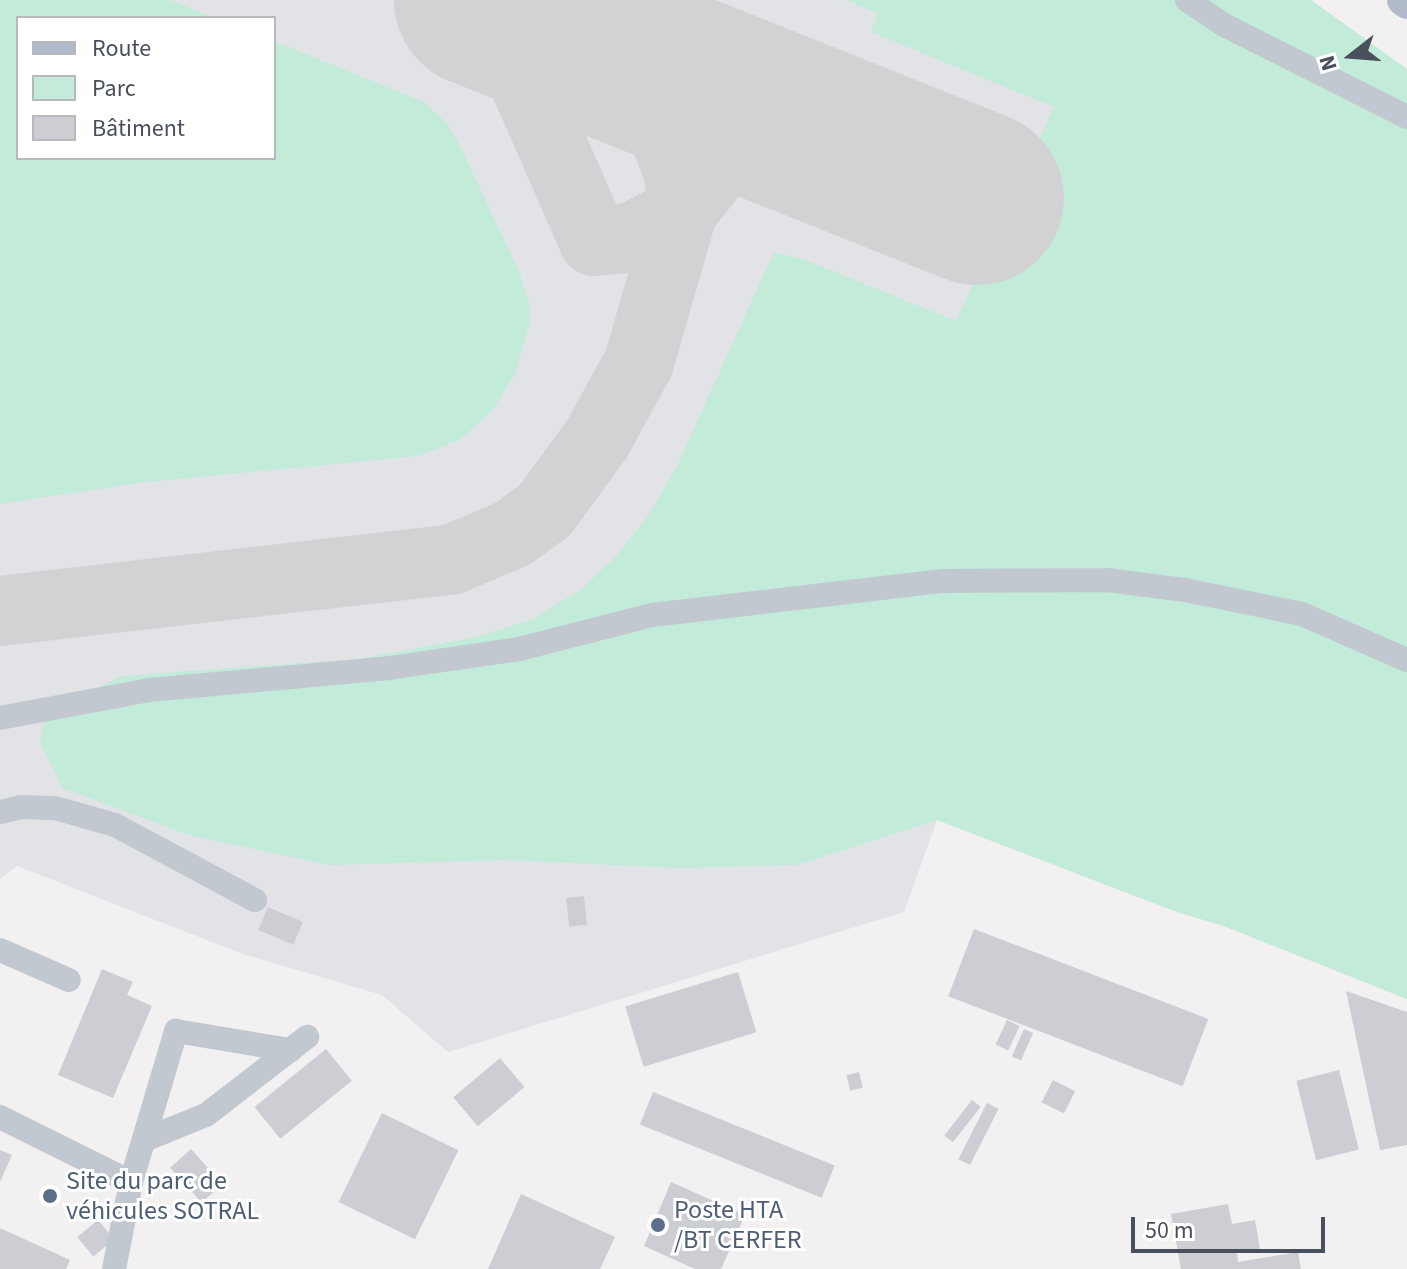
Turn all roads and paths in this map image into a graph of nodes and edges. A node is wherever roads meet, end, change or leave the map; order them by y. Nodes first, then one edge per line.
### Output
1 (1187, 0) edge
2 (1407, 117) edge
3 (1407, 660) edge
4 (0, 718) edge
5 (0, 812) edge
6 (255, 900) dead end
7 (0, 950) edge
8 (69, 980) dead end
9 (0, 1117) edge
10 (144, 1140) junction
11 (131, 1182) junction
12 (114, 1269) edge

1 - 2 lane
3 - 4 lane
5 - 6 lane
7 - 8 lane
9 - 11 lane
10 - 10 lane
10 - 11 lane
11 - 12 lane

